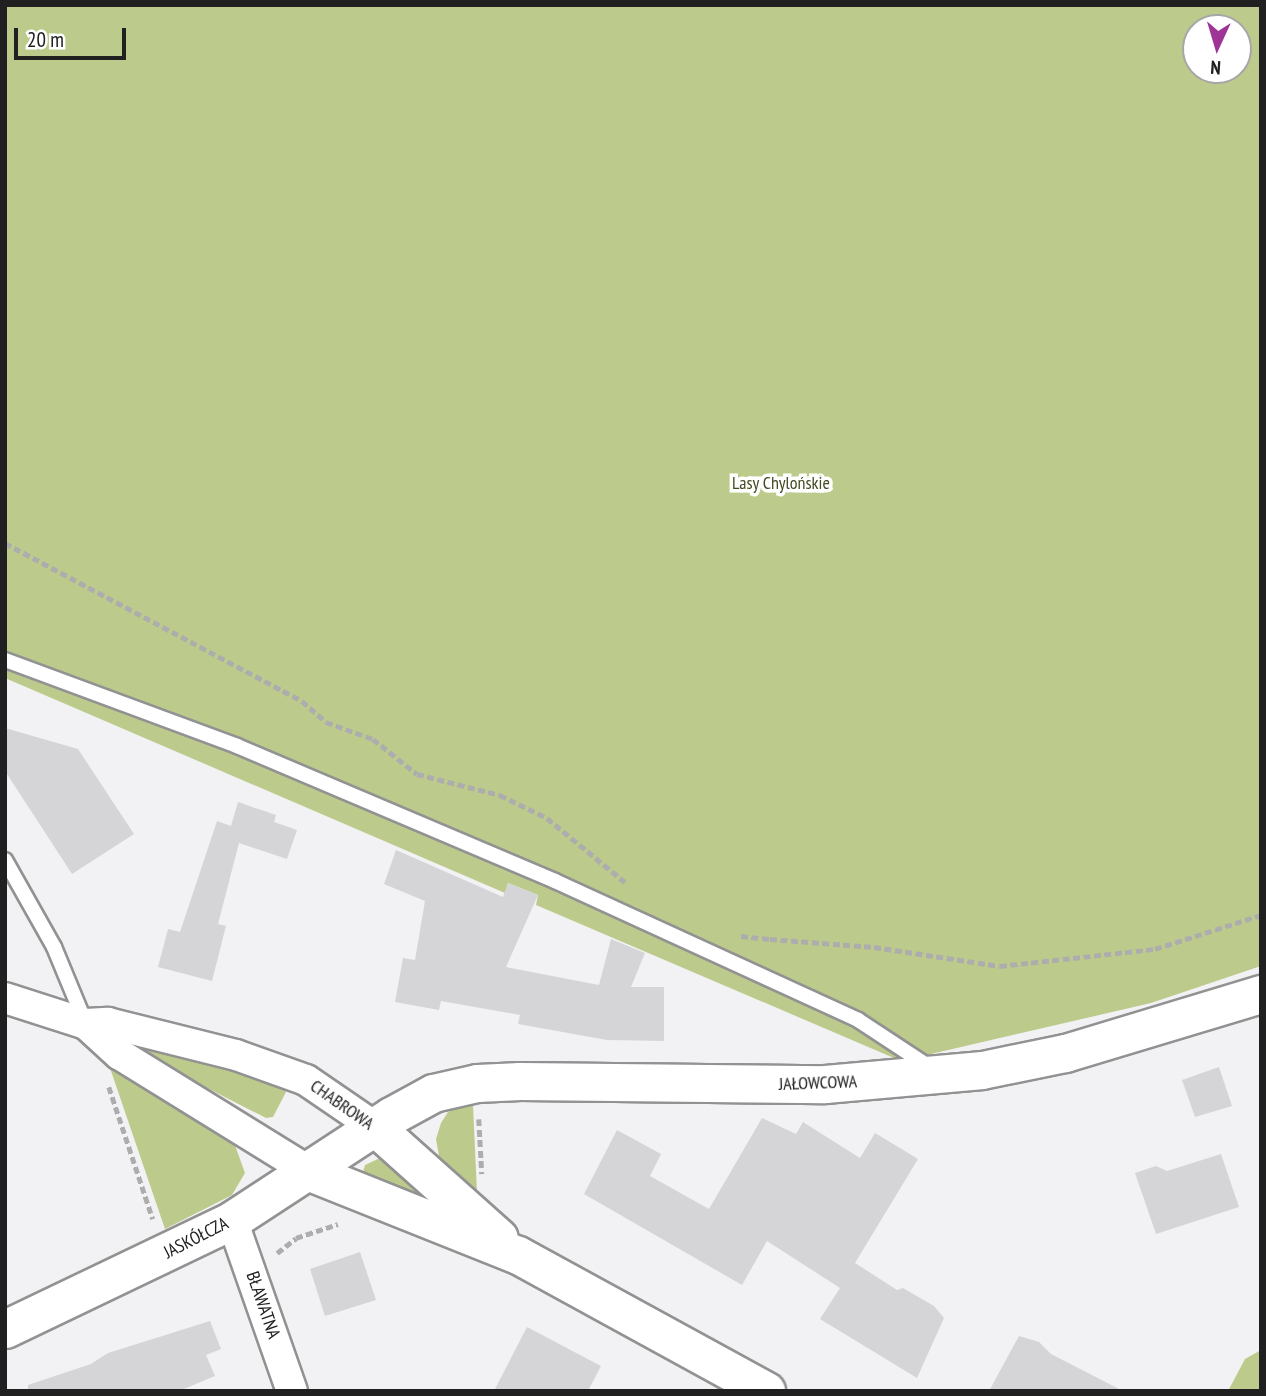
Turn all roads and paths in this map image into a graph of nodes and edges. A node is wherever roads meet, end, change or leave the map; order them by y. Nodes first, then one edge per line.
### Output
1 (5, 543) edge
2 (5, 660) edge
3 (5, 860) edge
4 (629, 885) dead end
5 (1261, 915) edge
6 (730, 934) dead end
7 (771, 939) junction
8 (697, 949) junction
9 (1261, 994) edge
10 (5, 998) edge
11 (86, 1024) junction
12 (942, 1075) junction
13 (107, 1079) dead end
14 (477, 1083) junction
15 (375, 1127) junction
16 (310, 1172) junction
17 (482, 1183) dead end
18 (232, 1220) junction
19 (352, 1220) dead end
20 (156, 1229) dead end
21 (278, 1253) dead end
22 (518, 1255) junction
23 (5, 1329) edge
24 (292, 1391) edge
25 (766, 1391) edge

1 - 4 path
2 - 8 lane
3 - 11 lane
5 - 7 path
6 - 7 path
7 - 8 path
8 - 12 lane
9 - 12 street, JAŁOWCOWA
10 - 11 street, CHABROWA
11 - 15 street, CHABROWA
11 - 16 street, CHABROWA
12 - 14 street, JAŁOWCOWA
13 - 20 path
14 - 15 street, JAŁOWCOWA
14 - 17 path
15 - 16 street, JASKÓŁCZA
15 - 22 street, CHABROWA
16 - 18 street, JASKÓŁCZA
16 - 22 street, CHABROWA
18 - 23 street, JASKÓŁCZA
18 - 24 street, BŁAWATNA
19 - 21 path
22 - 25 street, CHABROWA

